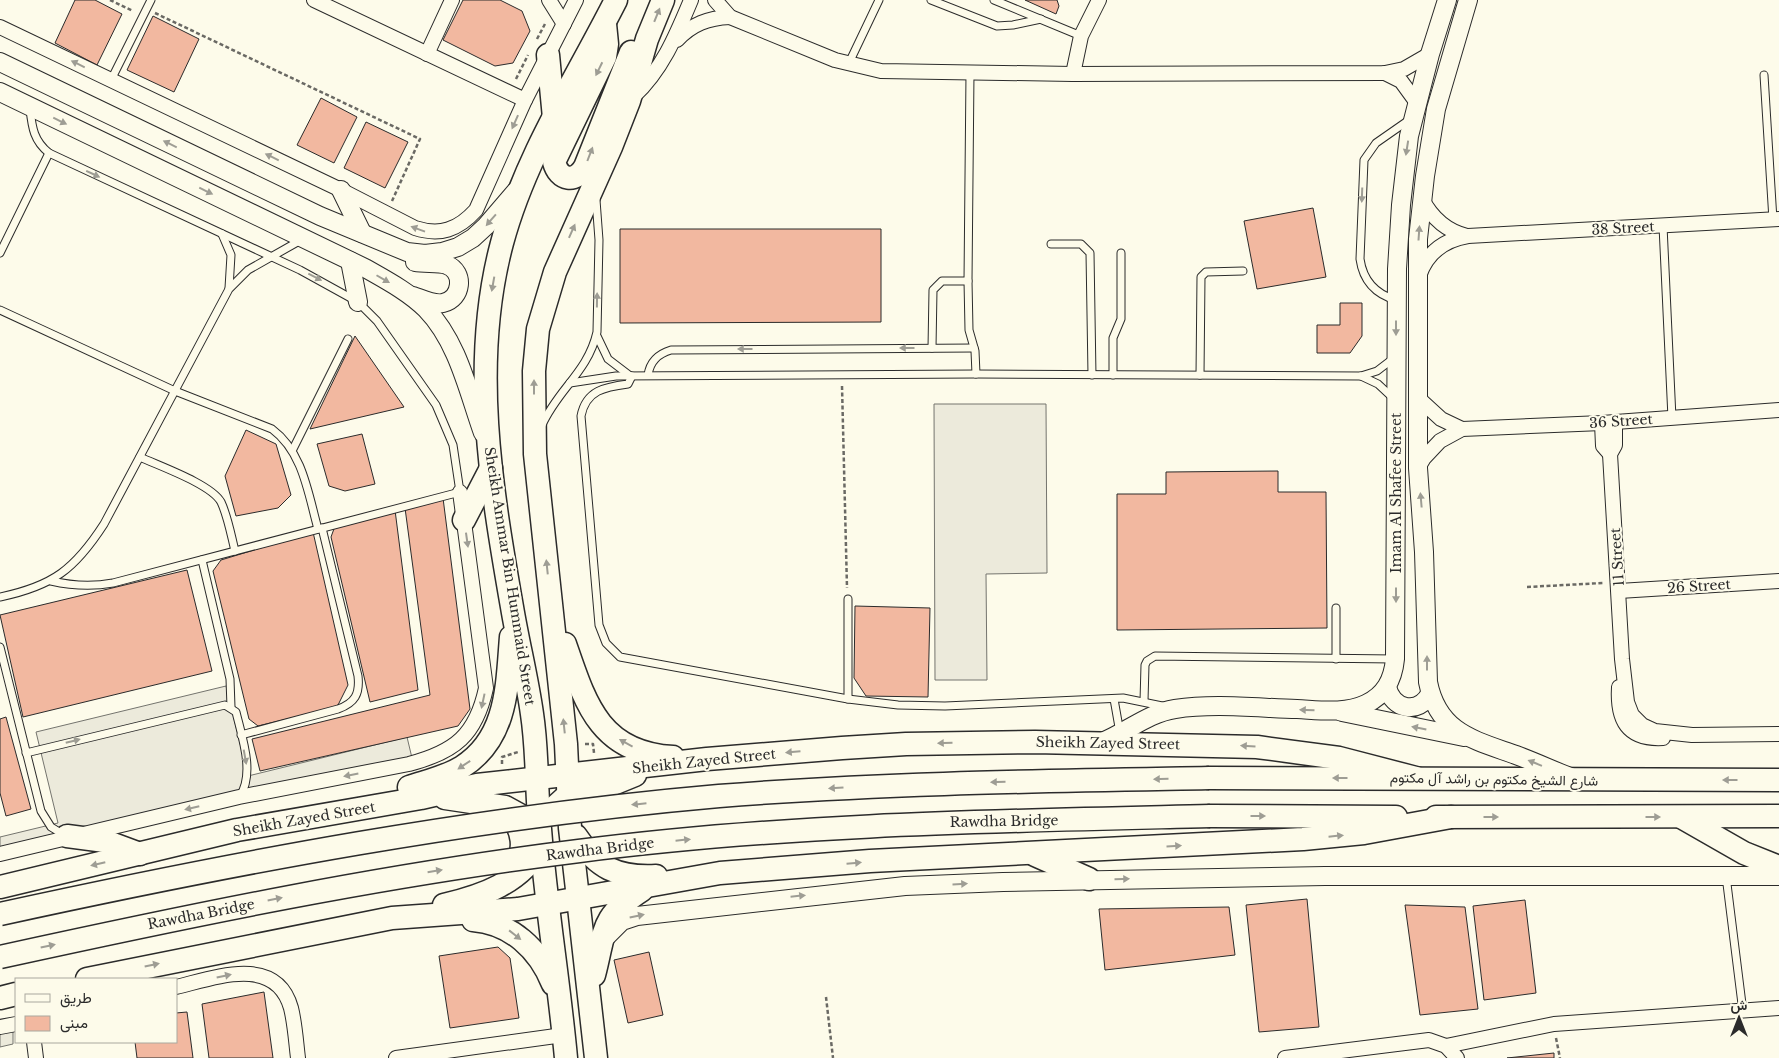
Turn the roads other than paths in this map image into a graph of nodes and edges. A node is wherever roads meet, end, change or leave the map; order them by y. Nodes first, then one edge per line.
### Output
1 (151, 0) edge
2 (314, 0) edge
3 (452, 0) edge
4 (549, 0) edge
5 (576, 0) edge
6 (616, 0) edge
7 (663, 0) edge
8 (691, 0) edge
9 (715, 0) edge
10 (880, 0) edge
11 (931, 0) edge
12 (994, 0) edge
13 (1099, 0) edge
14 (1447, 0) edge
15 (1468, 0) edge
16 (730, 17) junction
17 (1041, 19) junction
18 (605, 22) junction
19 (564, 24) junction
20 (0, 27) edge
21 (1081, 36) junction
22 (647, 39) junction
23 (670, 48) junction
24 (427, 54) junction
25 (1430, 54) junction
26 (548, 55) junction
27 (0, 62) edge
28 (848, 64) junction
29 (970, 73) junction
30 (1385, 73) junction
31 (1073, 74) junction
32 (1764, 75) dead end
33 (111, 80) junction
34 (0, 92) edge
35 (525, 100) junction
36 (629, 101) junction
37 (30, 106) junction
38 (1415, 110) junction
39 (554, 118) junction
40 (49, 153) junction
41 (523, 183) junction
42 (593, 187) junction
43 (342, 190) junction
44 (1422, 199) junction
45 (320, 216) junction
46 (1776, 220) edge
47 (1662, 226) junction
48 (362, 233) junction
49 (222, 234) junction
50 (1468, 236) junction
51 (304, 239) junction
52 (1051, 244) dead end
53 (0, 253) edge
54 (1120, 253) dead end
55 (271, 256) junction
56 (350, 261) junction
57 (1243, 271) dead end
58 (1418, 280) junction
59 (968, 281) junction
60 (228, 289) junction
61 (408, 294) junction
62 (1396, 300) junction
63 (358, 302) junction
64 (0, 310) edge
65 (597, 332) junction
66 (348, 339) dead end
67 (932, 348) junction
68 (974, 348) junction
69 (1396, 356) junction
70 (976, 374) junction
71 (1092, 375) junction
72 (1112, 375) junction
73 (1200, 375) junction
74 (632, 376) junction
75 (648, 376) junction
76 (1361, 376) junction
77 (570, 383) junction
78 (175, 391) junction
79 (1417, 397) junction
80 (1397, 403) junction
81 (1779, 410) edge
82 (1672, 418) junction
83 (1608, 423) junction
84 (1462, 429) junction
85 (293, 449) junction
86 (535, 454) junction
87 (140, 457) junction
88 (490, 459) junction
89 (1418, 468) junction
90 (460, 492) junction
91 (464, 520) junction
92 (320, 528) junction
93 (235, 551) junction
94 (202, 560) junction
95 (51, 581) junction
96 (1779, 581) edge
97 (1619, 586) junction
98 (0, 596) edge
99 (848, 599) road end
100 (512, 608) junction
101 (1336, 608) dead end
102 (552, 615) junction
103 (0, 647) edge
104 (1336, 659) junction
105 (1395, 659) junction
106 (1387, 687) junction
107 (1430, 694) junction
108 (848, 699) junction
109 (1114, 699) junction
110 (1144, 701) junction
111 (231, 707) junction
112 (1174, 709) junction
113 (1335, 710) junction
114 (1120, 734) junction
115 (1779, 734) edge
116 (241, 735) junction
117 (1466, 738) junction
118 (1099, 743) junction
119 (26, 753) junction
120 (707, 759) junction
121 (649, 767) junction
122 (1416, 778) junction
123 (1779, 780) edge
124 (1580, 781) junction
125 (556, 786) junction
126 (596, 789) junction
127 (239, 797) junction
128 (421, 798) junction
129 (505, 807) junction
130 (333, 812) junction
131 (1779, 816) edge
132 (1451, 817) junction
133 (1681, 817) junction
134 (574, 834) junction
135 (542, 835) junction
136 (67, 836) junction
137 (0, 854) edge
138 (140, 854) junction
139 (1032, 854) junction
140 (1779, 867) edge
141 (575, 870) junction
142 (720, 873) junction
143 (1726, 876) junction
144 (1779, 876) edge
145 (513, 878) junction
146 (1088, 879) junction
147 (650, 886) junction
148 (0, 887) edge
149 (578, 898) junction
150 (548, 903) junction
151 (0, 914) edge
152 (392, 918) junction
153 (330, 931) junction
154 (0, 957) edge
155 (597, 963) junction
156 (92, 978) edge
157 (178, 987) edge
158 (589, 993) junction
159 (15, 994) edge
160 (0, 998) edge
161 (559, 999) junction
162 (1779, 1008) edge
163 (1743, 1012) junction
164 (15, 1024) edge
165 (0, 1027) edge
166 (563, 1035) junction
167 (34, 1043) edge
168 (1446, 1046) junction
169 (405, 1057) edge
170 (36, 1058) edge
171 (298, 1058) edge
172 (566, 1058) edge
173 (596, 1058) edge
174 (1284, 1058) edge
175 (1457, 1058) edge

1 - 33 lane
2 - 24 street
3 - 24 street
4 - 19 street
5 - 19 street
6 - 18 main road, Sheikh Ammar Bin Hummaid Street
22 -> 7 main road, Sheikh Ammar Bin Hummaid Street
8 - 23 street
9 - 16 street
10 - 28 lane
11 - 17 lane
12 - 17 lane
13 - 21 street
14 - 25 street, Imam Al Shafee Street
15 - 44 street, Imam Al Shafee Street
16 - 23 street
16 - 28 street
17 - 21 lane
18 -> 22 main road
18 - 39 main road, Sheikh Ammar Bin Hummaid Street
19 - 26 street
33 -> 20 street
21 - 31 street
22 - 36 main road, Sheikh Ammar Bin Hummaid Street
23 - 36 street
24 - 35 street
25 - 30 street
25 - 38 street, Imam Al Shafee Street
26 - 35 street
26 - 39 main road
45 -> 27 street
28 - 29 street
29 - 31 street
29 - 59 lane
30 - 31 street
30 - 38 street
32 - 46 lane
43 -> 33 street
34 - 37 street
35 -> 43 street
36 - 42 main road, Sheikh Ammar Bin Hummaid Street
37 - 40 lane
37 -> 51 street
38 -> 62 street, Imam Al Shafee Street
38 -> 62 lane
39 - 41 main road, Sheikh Ammar Bin Hummaid Street
40 -> 49 lane
40 - 53 lane
41 -> 48 street
41 -> 88 main road, Sheikh Ammar Bin Hummaid Street
65 -> 42 lane
86 -> 42 main road, Sheikh Ammar Bin Hummaid Street
43 - 48 street
44 - 50 street, 38 Street
58 -> 44 street, Imam Al Shafee Street
45 - 48 street
45 - 61 street
46 - 47 street, 38 Street
47 - 50 street, 38 Street
47 - 82 lane
49 - 55 lane
49 - 60 lane
50 - 58 street, 38 Street
51 - 55 lane
51 - 56 street
52 - 71 lane
54 - 72 lane
55 - 60 lane
55 -> 63 lane
56 -> 61 street
56 - 63 street
57 - 73 lane
58 - 79 street, Imam Al Shafee Street
59 - 67 lane
59 - 68 lane
60 - 78 lane
61 - 88 street
62 -> 69 street, Imam Al Shafee Street
63 - 90 lane
64 - 78 lane
65 - 74 lane
65 - 77 lane
66 - 85 lane
67 - 68 lane
67 -> 75 lane
68 - 70 lane
69 - 76 lane
69 - 80 street, Imam Al Shafee Street
70 - 71 lane
70 - 75 lane
71 - 72 lane
72 - 73 lane
73 - 76 lane
74 - 75 lane
74 - 77 lane
74 - 108 lane
76 - 80 lane
77 - 86 lane
78 - 85 lane
78 - 87 lane
79 - 84 street, 36 Street
79 - 89 street, Imam Al Shafee Street
80 -> 105 street, Imam Al Shafee Street
81 - 82 street, 36 Street
82 - 83 street, 36 Street
83 - 84 street, 36 Street
83 - 97 street, 11 Street
84 - 89 street, 36 Street
85 - 92 lane
102 -> 86 main road, Sheikh Ammar Bin Hummaid Street
87 - 93 lane
87 - 95 lane
88 - 91 main road
88 - 100 main road, Sheikh Ammar Bin Hummaid Street
107 -> 89 street, Imam Al Shafee Street
90 - 91 street
90 - 92 lane
91 -> 127 street
92 - 93 lane
92 - 116 lane
93 - 94 lane
94 - 95 lane
94 - 111 lane
95 - 98 lane
96 - 97 street, 26 Street
97 - 115 street, 11 Street
99 - 108 lane
100 - 125 main road, Sheikh Ammar Bin Hummaid Street
100 -> 130 main road
101 - 104 lane
120 -> 102 main road
125 -> 102 main road, Sheikh Ammar Bin Hummaid Street
103 - 119 lane
104 - 105 lane
104 - 110 lane
105 - 106 street, Imam Al Shafee Street
106 - 107 street
106 - 113 street
107 - 117 street, Imam Al Shafee Street
108 - 109 lane
109 - 110 lane
109 - 114 lane
110 - 112 lane
111 - 116 lane
119 -> 111 lane
113 -> 112 street
112 - 114 street
117 -> 113 street
114 - 118 street
116 -> 127 lane
124 -> 117 street, Imam Al Shafee Street
118 -> 120 main road, Sheikh Zayed Street
122 -> 118 main road, Sheikh Zayed Street
119 - 136 lane
120 - 121 main road, Sheikh Zayed Street
121 - 125 main road, Sheikh Zayed Street
121 - 126 main road
122 - 124 main road, شارع الشيخ مكتوم بن راشد آل مكتوم
122 -> 151 main road, شارع الشيخ مكتوم بن راشد آل مكتوم, bridge
123 -> 124 main road, شارع الشيخ مكتوم بن راشد آل مكتوم
125 - 126 main road
125 - 128 main road, Sheikh Zayed Street
125 - 134 main road, Sheikh Ammar Bin Hummaid Street
125 - 135 main road, Sheikh Ammar Bin Hummaid Street
125 - 135 main road
126 - 134 main road
127 -> 136 street
128 - 129 main road
128 - 130 main road, Sheikh Zayed Street
129 - 135 main road
129 - 145 main road
130 - 138 main road, Sheikh Zayed Street
131 - 133 main road
132 -> 133 main road
139 -> 132 main road
154 -> 132 main road, Rawdha Bridge, bridge
133 - 140 main road
134 - 141 main road, Sheikh Ammar Bin Hummaid Street
134 - 142 main road
135 - 141 main road
135 - 145 main road
135 - 150 main road, Sheikh Ammar Bin Hummaid Street
136 - 137 street
136 - 138 main road
138 -> 148 main road, Sheikh Zayed Street
142 -> 139 main road
139 - 146 main road
141 - 149 main road, Sheikh Ammar Bin Hummaid Street
142 - 147 main road
143 - 144 street
146 -> 143 street
143 - 163 lane
145 - 152 main road
155 -> 146 street
147 - 149 main road
147 - 155 main road
149 - 150 main road
149 - 158 main road, Sheikh Ammar Bin Hummaid Street
150 - 152 main road
150 - 161 main road, Sheikh Ammar Bin Hummaid Street
152 - 153 main road
156 -> 153 main road
153 -> 161 main road
155 - 158 main road
157 -> 171 street
158 - 173 main road, Sheikh Ammar Bin Hummaid Street
159 - 160 main road
161 - 166 main road, Sheikh Ammar Bin Hummaid Street
162 - 163 street
163 - 168 street
164 - 165 street
166 - 169 street
166 - 172 main road, Sheikh Ammar Bin Hummaid Street
167 - 170 street
168 - 174 street
168 - 175 street

